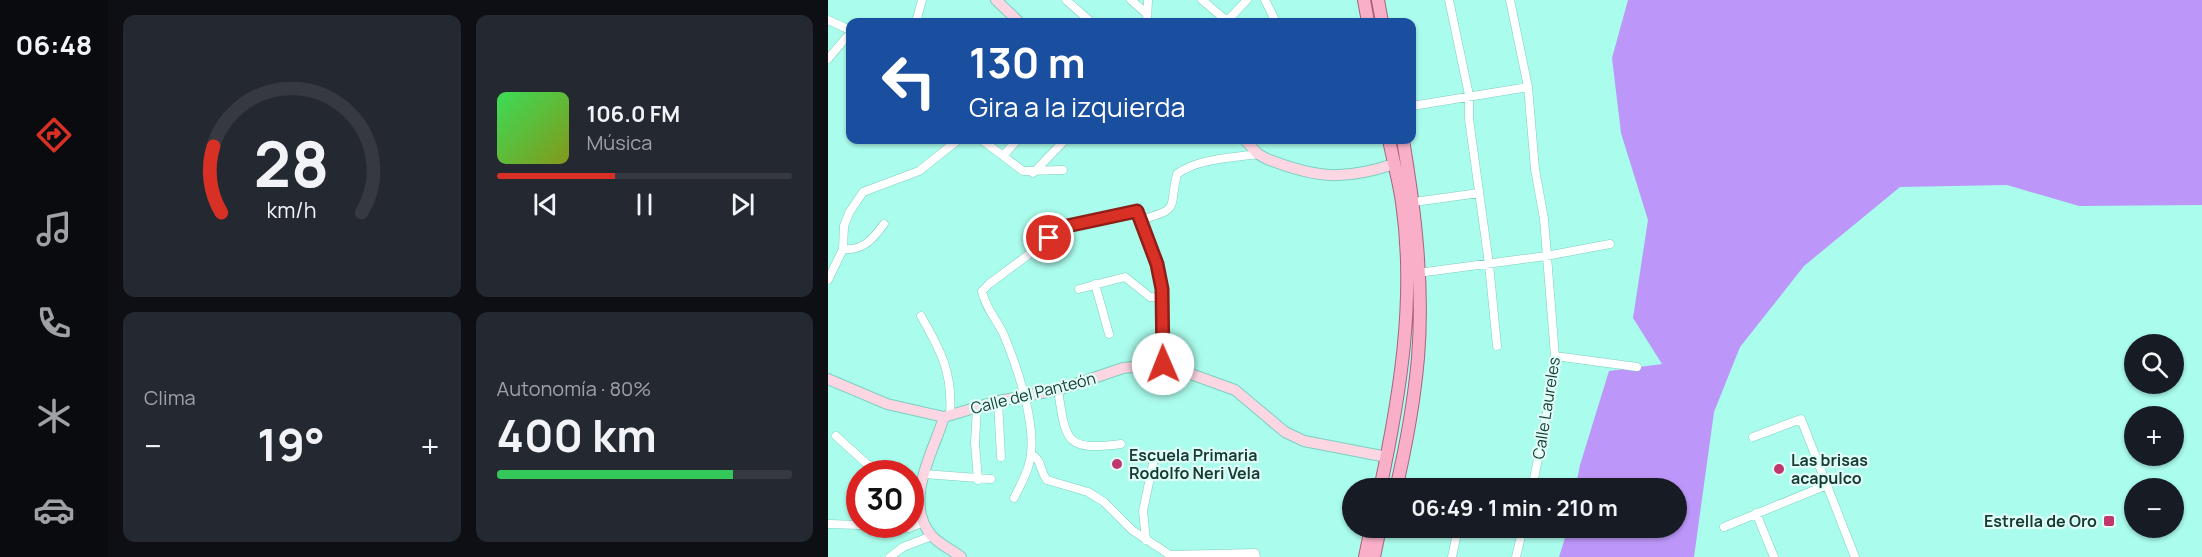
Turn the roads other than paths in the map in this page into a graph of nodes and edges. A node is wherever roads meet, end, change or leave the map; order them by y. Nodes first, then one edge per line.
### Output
1 (922, 0) edge
2 (1066, 0) edge
3 (1131, 0) edge
4 (1148, 0) edge
5 (1202, 0) edge
6 (1247, 0) edge
7 (1265, 0) edge
8 (1364, 0) edge
9 (1378, 0) edge
10 (1449, 0) edge
11 (1510, 0) edge
12 (998, 1) edge
13 (1147, 14) junction
14 (917, 18) edge
15 (1015, 18) edge
16 (1086, 18) edge
17 (1146, 18) edge
18 (1223, 18) edge
19 (1230, 18) edge
20 (1274, 18) edge
21 (1367, 18) edge
22 (1381, 18) edge
23 (828, 20) edge
24 (846, 30) edge
25 (846, 37) edge
26 (828, 59) edge
27 (1528, 87) junction
28 (1469, 95) junction
29 (1416, 105) edge
30 (953, 144) edge
31 (987, 144) edge
32 (1014, 144) edge
33 (1061, 144) edge
34 (1249, 144) edge
35 (1390, 144) edge
36 (1404, 144) edge
37 (1258, 154) junction
38 (1003, 156) junction
39 (1394, 164) junction
40 (1063, 170) dead end
41 (1033, 173) junction
42 (1479, 193) junction
43 (1414, 202) junction
44 (1141, 220) junction
45 (884, 224) dead end
46 (1610, 244) dead end
47 (843, 249) junction
48 (1546, 256) junction
49 (1489, 264) junction
50 (1418, 273) junction
51 (828, 280) edge
52 (1095, 284) junction
53 (1079, 289) dead end
54 (1162, 298) junction
55 (921, 316) dead end
56 (1108, 334) dead end
57 (1497, 346) dead end
58 (1555, 356) junction
59 (1163, 364) junction
60 (1636, 367) dead end
61 (828, 379) edge
62 (1058, 390) junction
63 (1023, 397) junction
64 (1399, 399) junction
65 (998, 401) junction
66 (977, 406) junction
67 (947, 416) junction
68 (836, 436) dead end
69 (1753, 437) dead end
70 (1121, 444) dead end
71 (1031, 454) junction
72 (1001, 457) dead end
73 (1387, 457) junction
74 (1154, 459) dead end
75 (863, 460) edge
76 (924, 474) joint
77 (1382, 478) edge
78 (1391, 478) edge
79 (1398, 478) edge
80 (1534, 478) edge
81 (991, 479) dead end
82 (978, 480) junction
83 (1827, 485) junction
84 (1014, 498) dead end
85 (1756, 513) junction
86 (828, 524) edge
87 (924, 524) edge
88 (846, 525) edge
89 (1724, 527) dead end
90 (932, 536) junction
91 (1369, 538) edge
92 (1378, 538) edge
93 (1386, 538) edge
94 (1456, 538) edge
95 (1521, 538) edge
96 (1146, 540) junction
97 (1852, 556) edge
98 (890, 557) edge
99 (961, 557) edge
100 (1256, 557) edge
101 (1365, 557) edge
102 (1374, 557) edge
103 (1381, 557) edge
104 (1452, 557) edge
105 (1516, 557) edge
106 (1774, 557) edge

1 - 14 street
2 - 16 street
3 - 13 street
4 - 13 street
5 - 18 street
6 - 19 street
7 - 20 street
8 - 21 main road
9 - 22 main road
10 - 28 street
11 - 27 street, Calle Laureles
12 - 15 street
13 - 17 street
23 - 24 street
25 - 26 street
27 - 28 street
27 - 48 street, Calle Laureles
28 - 29 street
28 - 42 street
30 - 47 street
31 - 38 street
32 - 38 street
33 - 41 street
34 - 37 street
35 - 39 main road
36 - 43 main road
37 - 39 street
37 - 44 street
38 - 41 street
39 - 64 main road
40 - 41 street
42 - 43 street
42 - 49 street
43 - 50 main road
44 - 54 street
44 - 63 street
45 - 47 street
46 - 48 street
47 - 51 street
48 - 49 street
48 - 58 street, Calle Laureles
49 - 50 street
49 - 57 street
50 - 79 main road
52 - 53 street
52 - 54 street
52 - 56 street
54 - 59 street
55 - 67 street
58 - 60 street
58 - 80 street, Calle Laureles
59 - 62 street, Calle del Panteón
59 - 73 street, Calle del Panteón
61 - 67 street
62 - 63 street, Calle del Panteón
62 - 70 street
63 - 65 street, Calle del Panteón
63 - 71 street
64 - 73 main road
64 - 78 main road
65 - 66 street, Calle del Panteón
65 - 72 street
66 - 67 street, Calle del Panteón
66 - 82 street
67 - 76 street
68 - 75 street
69 - 83 street
71 - 84 street
71 - 96 street
73 - 77 main road
74 - 96 street
76 - 82 street
81 - 82 street
83 - 85 street
83 - 97 street
85 - 89 street
85 - 106 street
86 - 88 street
87 - 90 street
90 - 98 street
90 - 99 street
91 - 101 main road
92 - 102 main road
93 - 103 main road
94 - 104 street
95 - 105 street
96 - 100 street

